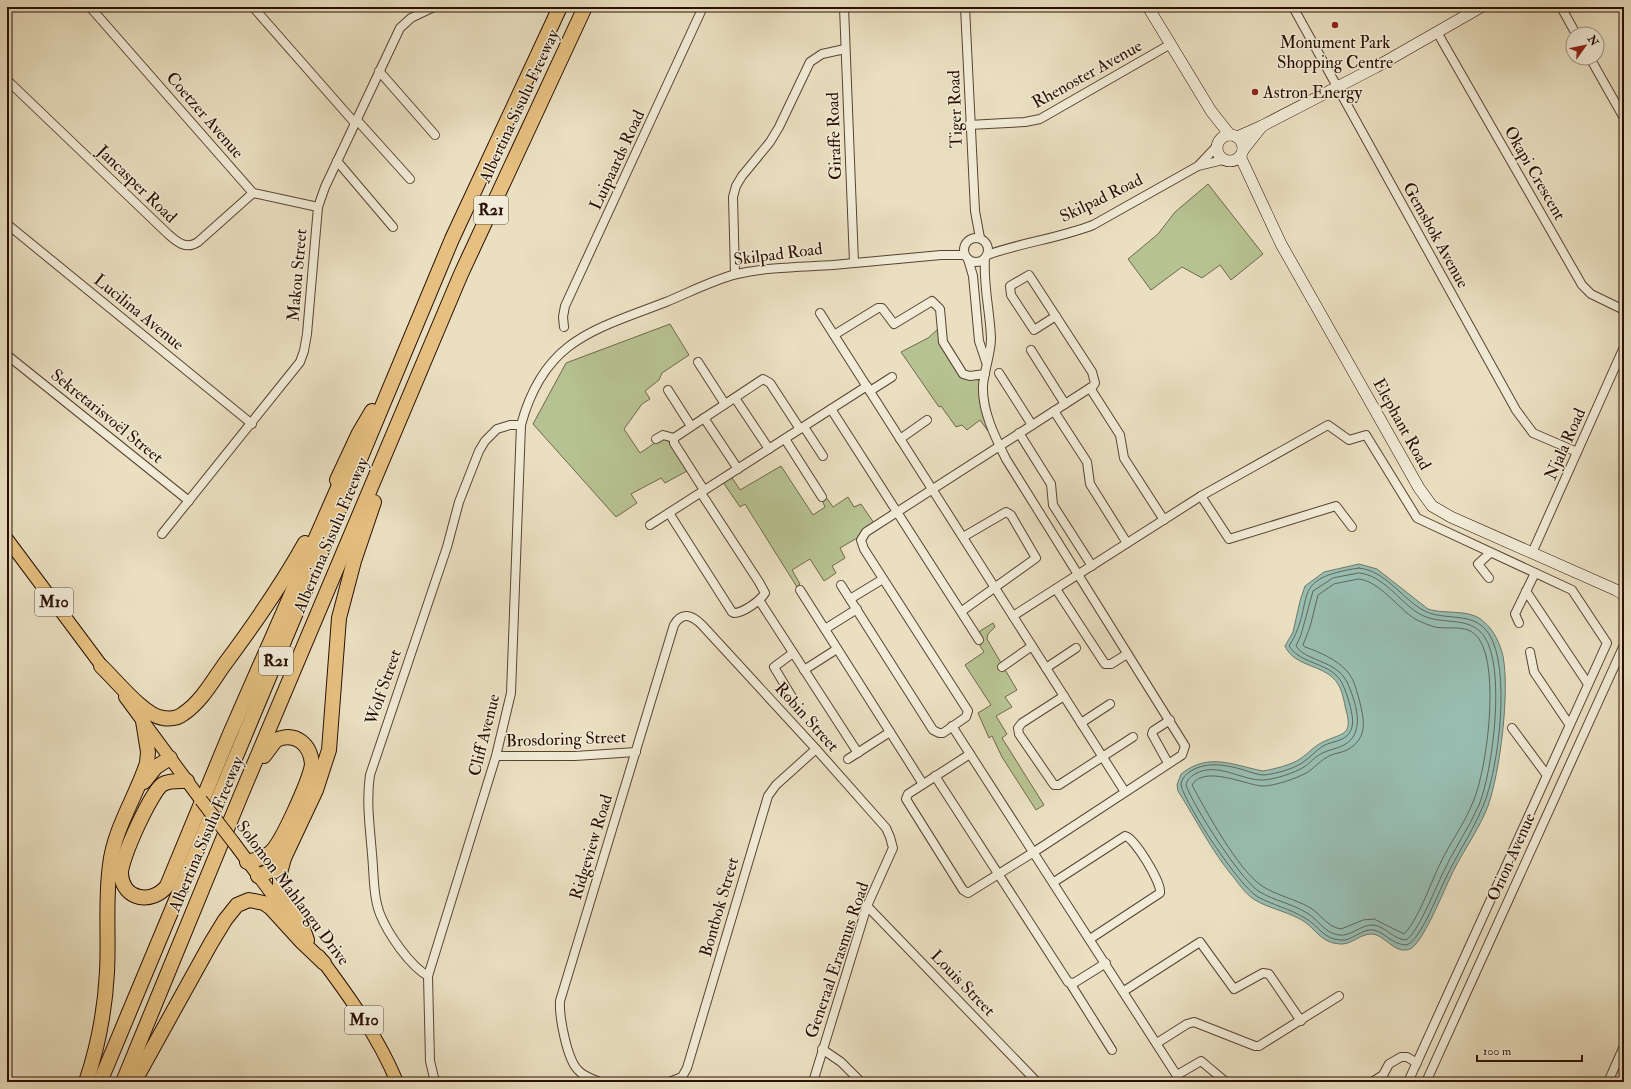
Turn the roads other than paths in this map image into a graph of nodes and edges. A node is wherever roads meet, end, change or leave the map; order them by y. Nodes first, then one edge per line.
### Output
1 (90, 7) edge
2 (253, 7) edge
3 (434, 7) edge
4 (560, 7) edge
5 (585, 7) edge
6 (703, 7) edge
7 (844, 7) edge
8 (965, 7) edge
9 (1148, 7) edge
10 (1293, 7) edge
11 (1481, 7) edge
12 (1561, 7) edge
13 (1572, 26) edge
14 (1437, 32) junction
15 (1169, 45) junction
16 (845, 49) junction
17 (1595, 66) edge
18 (378, 71) junction
19 (7, 80) edge
20 (1337, 86) junction
21 (1212, 113) junction
22 (1624, 118) edge
23 (355, 121) junction
24 (969, 125) junction
25 (1262, 126) junction
26 (435, 136) dead end
27 (1234, 136) junction
28 (1217, 144) junction
29 (1234, 157) junction
30 (337, 161) junction
31 (1198, 166) junction
32 (410, 179) dead end
33 (253, 193) junction
34 (318, 207) junction
35 (975, 210) junction
36 (7, 224) edge
37 (393, 227) dead end
38 (971, 238) junction
39 (980, 238) junction
40 (452, 240) junction
41 (987, 244) junction
42 (964, 245) junction
43 (1012, 246) junction
44 (941, 255) junction
45 (986, 256) junction
46 (966, 257) junction
47 (854, 263) junction
48 (735, 274) junction
49 (1624, 310) edge
50 (820, 313) dead end
51 (1056, 316) junction
52 (564, 327) dead end
53 (834, 335) junction
54 (1624, 347) edge
55 (562, 350) joint
56 (1031, 350) dead end
57 (7, 355) edge
58 (698, 362) dead end
59 (986, 362) junction
60 (999, 373) dead end
61 (985, 374) junction
62 (892, 377) dead end
63 (1090, 388) junction
64 (868, 389) junction
65 (668, 390) dead end
66 (735, 398) junction
67 (725, 404) junction
68 (1065, 404) junction
69 (831, 409) junction
70 (372, 411) junction
71 (1054, 411) junction
72 (402, 414) junction
73 (704, 418) junction
74 (927, 420) dead end
75 (252, 424) junction
76 (521, 425) junction
77 (1032, 425) junction
78 (691, 426) junction
79 (802, 428) junction
80 (1019, 433) junction
81 (674, 438) junction
82 (900, 438) junction
83 (656, 439) dead end
84 (785, 439) junction
85 (999, 446) junction
86 (769, 449) junction
87 (1578, 452) junction
88 (823, 456) dead end
89 (738, 469) junction
90 (932, 489) junction
91 (703, 492) junction
92 (1201, 496) junction
93 (822, 497) dead end
94 (189, 501) junction
95 (898, 511) junction
96 (669, 513) junction
97 (1164, 520) junction
98 (650, 525) dead end
99 (1352, 527) dead end
100 (162, 534) dead end
101 (963, 537) junction
102 (7, 539) edge
103 (1127, 543) junction
104 (1490, 553) junction
105 (1532, 553) junction
106 (1092, 566) junction
107 (1535, 573) junction
108 (1078, 575) junction
109 (1489, 578) dead end
110 (883, 579) junction
111 (841, 585) dead end
112 (995, 587) junction
113 (1056, 588) junction
114 (800, 590) dead end
115 (1526, 591) junction
116 (1621, 592) edge
117 (850, 599) junction
118 (759, 600) junction
119 (857, 609) junction
120 (962, 611) junction
121 (686, 615) joint
122 (1013, 616) junction
123 (1519, 623) dead end
124 (825, 629) junction
125 (979, 640) dead end
126 (1624, 645) edge
127 (1032, 646) junction
128 (1076, 648) dead end
129 (837, 649) junction
130 (1530, 652) dead end
131 (793, 653) junction
132 (1126, 654) junction
133 (101, 666) junction
134 (1002, 667) dead end
135 (1046, 668) junction
136 (804, 670) junction
137 (1588, 684) junction
138 (1064, 696) junction
139 (792, 697) dead end
140 (1110, 704) dead end
141 (1170, 720) junction
142 (143, 721) junction
143 (1081, 723) junction
144 (1569, 724) junction
145 (952, 726) junction
146 (1512, 728) dead end
147 (890, 732) junction
148 (1133, 737) dead end
149 (816, 749) junction
150 (636, 752) junction
151 (858, 753) junction
152 (970, 754) junction
153 (496, 756) junction
154 (1103, 757) junction
155 (170, 758) junction
156 (848, 759) dead end
157 (1168, 763) junction
158 (1546, 774) junction
159 (935, 776) junction
160 (187, 781) junction
161 (924, 784) junction
162 (1125, 792) junction
163 (130, 807) junction
164 (892, 848) joint
165 (1034, 852) junction
166 (284, 858) junction
167 (245, 859) junction
168 (999, 875) junction
169 (258, 876) junction
170 (1054, 882) junction
171 (867, 906) junction
172 (1090, 939) junction
173 (307, 940) junction
174 (324, 963) junction
175 (1106, 963) junction
176 (428, 976) junction
177 (1070, 983) junction
178 (1124, 991) junction
179 (1339, 996) dead end
180 (1301, 1021) junction
181 (144, 1029) junction
182 (1156, 1043) junction
183 (1624, 1046) edge
184 (822, 1049) junction
185 (1112, 1050) dead end
186 (1417, 1063) junction
187 (1179, 1078) edge
188 (684, 1079) edge
189 (86, 1082) edge
190 (100, 1082) edge
191 (123, 1082) edge
192 (134, 1082) edge
193 (397, 1082) edge
194 (435, 1082) edge
195 (600, 1082) edge
196 (668, 1082) edge
197 (813, 1082) edge
198 (861, 1082) edge
199 (1037, 1082) edge
200 (1226, 1082) edge
201 (1372, 1082) edge
202 (1408, 1082) edge
203 (1426, 1082) edge
204 (1608, 1082) edge

1 - 33 street, Coetzer Avenue
2 - 23 street
3 - 18 street, Makou Street
4 - 40 highway, Albertina Sisulu Freeway / R21
5 - 72 highway, Albertina Sisulu Freeway / R21
6 - 52 street, Luipaards Road
7 - 16 street, Giraffe Road
8 - 24 street, Tiger Road
9 - 15 street
10 - 20 street, Gemsbok Avenue
11 - 14 street
12 - 13 street
14 - 20 street
14 - 49 street, Okapi Crescent
15 - 21 street
15 - 24 street, Rhenoster Avenue
16 - 47 street, Giraffe Road
16 - 48 street
17 - 22 street
18 - 23 street, Makou Street
18 - 26 street
19 - 33 street, Jancasper Road
20 - 25 street
20 - 87 street, Gemsbok Avenue
21 - 27 street
21 - 28 street
23 - 30 street, Makou Street
23 - 32 street
24 - 35 street, Tiger Road
25 - 27 street
25 - 29 street
27 - 28 street
27 - 29 street
28 - 29 street
28 - 31 street, Skilpad Road
29 - 31 street, Skilpad Road
29 - 105 street, Elephant Road
30 - 34 street, Makou Street
30 - 37 street
31 - 43 street, Skilpad Road
33 - 34 street
34 - 75 street, Makou Street
35 - 38 street, Tiger Road
35 - 39 street, Tiger Road
36 - 75 street, Lucilina Avenue
38 - 39 street
38 - 42 street
39 - 41 street
40 - 70 highway
40 - 190 highway, Albertina Sisulu Freeway / R21
41 - 43 street, Skilpad Road
41 - 45 street
42 - 44 street, Skilpad Road
42 - 46 street
43 - 45 street, Skilpad Road
44 - 46 street, Skilpad Road
44 - 47 street, Skilpad Road
45 - 46 street
45 - 59 street
46 - 59 street
47 - 48 street, Skilpad Road
48 - 55 street, Skilpad Road
50 - 53 street
51 - 51 street
51 - 63 street
53 - 61 street
53 - 64 street
54 - 87 street, Njala Road
55 - 76 street, Cliff Avenue
56 - 68 street
57 - 94 street, Sekretarisvoël Street
58 - 67 street
59 - 61 street
60 - 77 street
61 - 85 street
62 - 64 street
63 - 68 street
63 - 97 street
64 - 69 street
64 - 82 street
65 - 78 street
66 - 67 street
66 - 79 street
66 - 86 street
67 - 73 street
68 - 71 street
69 - 79 street
69 - 95 street
70 - 133 highway
70 - 160 highway
71 - 77 street
71 - 103 street
72 - 166 highway
72 - 181 highway, Albertina Sisulu Freeway / R21
73 - 78 street
73 - 89 street
74 - 82 street
75 - 94 street, Makou Street
76 - 153 street, Cliff Avenue
76 - 176 street, Wolf Street
77 - 80 street
78 - 81 street
79 - 84 street
79 - 88 street
80 - 85 street
80 - 106 street
81 - 83 street
81 - 91 street
82 - 90 street
84 - 86 street
84 - 93 street
85 - 90 street
85 - 108 street
86 - 89 street
87 - 105 street, Njala Road
89 - 91 street
90 - 95 street
90 - 101 street
91 - 96 street
91 - 118 street
92 - 97 street
92 - 99 street
92 - 104 street
94 - 100 street, Makou Street
95 - 110 street
95 - 120 street
96 - 98 street
96 - 118 street
97 - 103 street
101 - 112 street
101 - 112 street
102 - 133 main road, Solomon Mahlangu Drive / M10
103 - 106 street
104 - 107 street
104 - 109 street
105 - 116 street, Elephant Road
106 - 108 street
107 - 115 street
107 - 137 street
108 - 113 street
108 - 132 street
110 - 117 street
110 - 145 street
111 - 117 street
112 - 120 street
112 - 122 street
113 - 122 street
113 - 132 street
114 - 124 street
115 - 123 street
115 - 137 street
117 - 119 street
118 - 131 street
119 - 124 street
119 - 145 street
120 - 125 street
121 - 149 street, Robin Street
121 - 150 street, Ridgeview Road
122 - 127 street
124 - 129 street
126 - 203 street, Orion Avenue
127 - 134 street
127 - 135 street
128 - 135 street
129 - 136 street
129 - 147 street
130 - 144 street
131 - 136 street
131 - 139 street
132 - 141 street
133 - 142 main road, Solomon Mahlangu Drive / M10
135 - 138 street
136 - 151 street
137 - 144 street
138 - 143 street
138 - 154 street
140 - 143 street
141 - 157 street
141 - 157 street
142 - 155 main road, Solomon Mahlangu Drive / M10
142 - 163 highway
143 - 154 street
144 - 158 street
145 - 152 street
146 - 158 street
147 - 151 street
147 - 161 street
148 - 154 street
149 - 164 street, Robin Street
149 - 188 street, Bontbok Street
150 - 153 street, Brosdoring Street
150 - 195 street, Ridgeview Road
151 - 156 street
152 - 159 street
152 - 165 street
153 - 176 street, Cliff Avenue
154 - 162 street
155 - 160 main road, Solomon Mahlangu Drive / M10
155 - 163 highway
157 - 162 street
158 - 186 street
159 - 161 street
159 - 168 street
160 - 167 main road, Solomon Mahlangu Drive / M10, bridge
161 - 168 street
162 - 165 street
163 - 189 highway
164 - 171 street, Generaal Erasmus Road
165 - 168 street
165 - 170 street
166 - 169 highway
166 - 173 highway
167 - 169 main road, Solomon Mahlangu Drive / M10
167 - 181 highway
168 - 177 street
169 - 173 main road, Solomon Mahlangu Drive / M10
170 - 172 street
170 - 172 street
171 - 184 street, Generaal Erasmus Road
171 - 199 street, Louis Street
172 - 175 street
173 - 174 main road, Solomon Mahlangu Drive / M10
174 - 192 highway
174 - 193 main road, Solomon Mahlangu Drive / M10
175 - 177 street
175 - 178 street
176 - 194 street, Cliff Avenue
177 - 185 street
178 - 180 street
178 - 182 street
179 - 180 street
180 - 182 street
181 - 191 highway, Albertina Sisulu Freeway / R21
182 - 187 street
183 - 204 street
184 - 197 street, Generaal Erasmus Road
184 - 198 street
186 - 201 street
186 - 202 street
187 - 200 street
188 - 196 street, Bontbok Street

